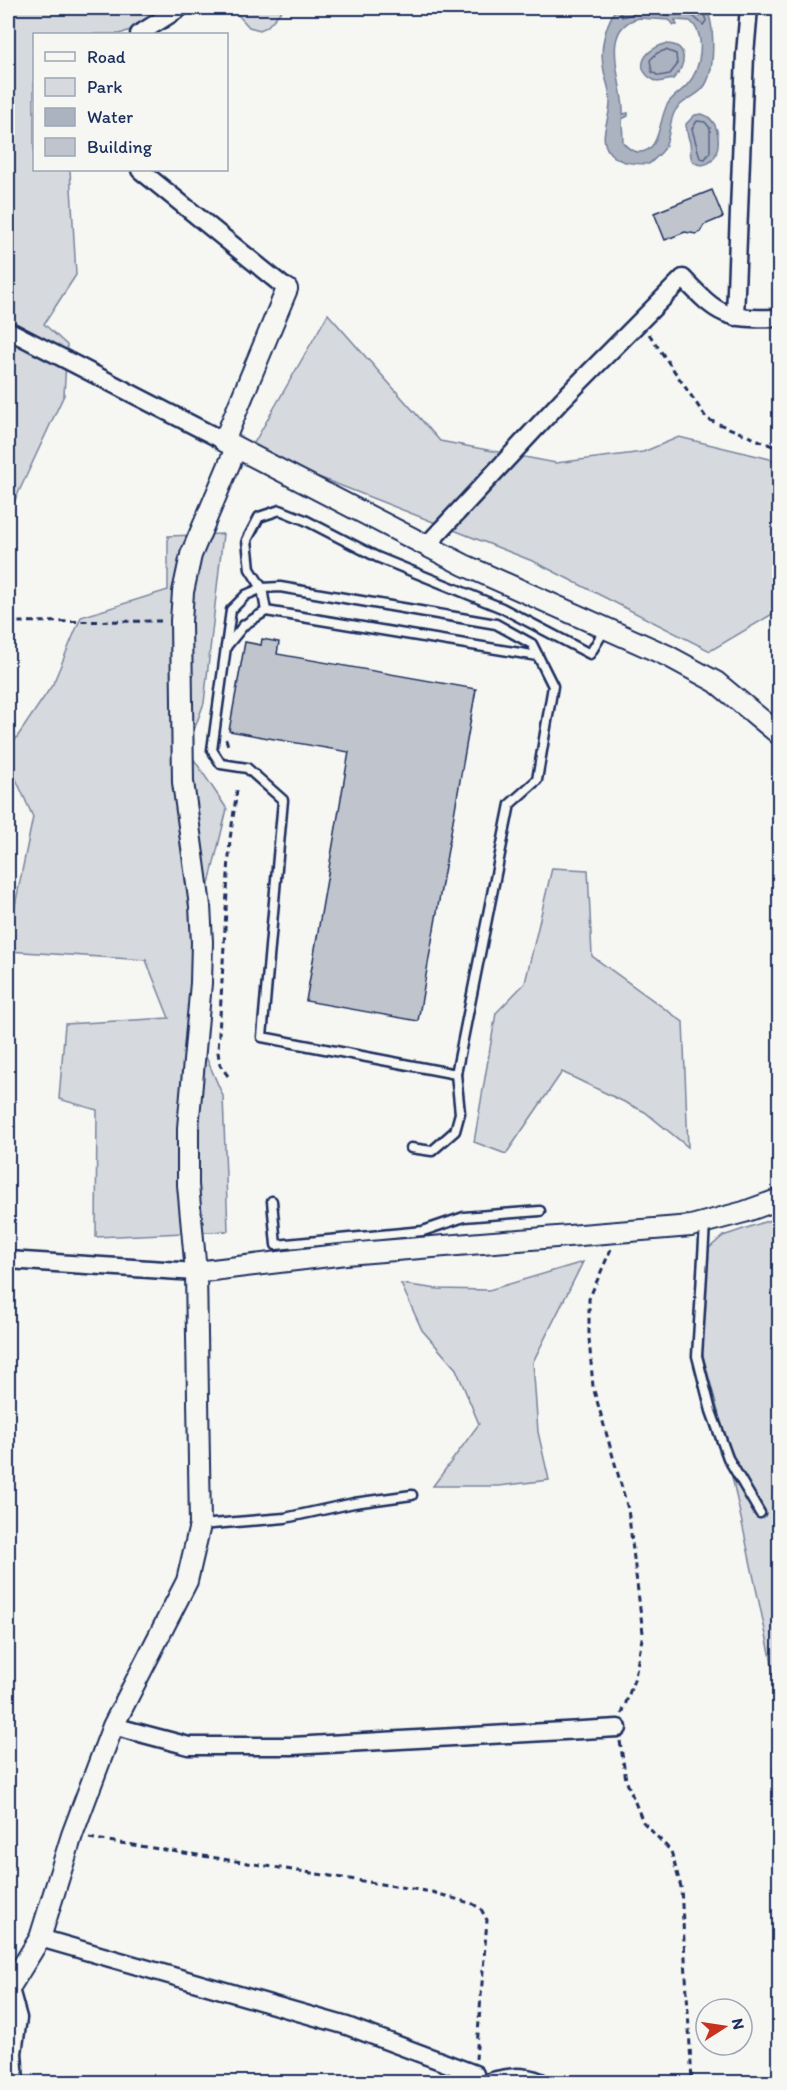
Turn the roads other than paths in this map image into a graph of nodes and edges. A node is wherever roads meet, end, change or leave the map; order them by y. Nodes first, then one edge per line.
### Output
1 (180, 8) edge
2 (748, 8) edge
3 (140, 33) edge
4 (141, 171) edge
5 (287, 289) joint
6 (735, 317) junction
7 (780, 318) edge
8 (8, 330) edge
9 (230, 444) junction
10 (426, 546) junction
11 (262, 588) junction
12 (266, 611) junction
13 (606, 629) junction
14 (225, 648) junction
15 (538, 656) junction
16 (780, 735) edge
17 (456, 1074) junction
18 (411, 1148) dead end
19 (780, 1198) edge
20 (272, 1201) dead end
21 (540, 1211) dead end
22 (705, 1224) junction
23 (8, 1260) edge
24 (196, 1272) junction
25 (412, 1495) dead end
26 (760, 1513) dead end
27 (200, 1525) junction
28 (113, 1726) junction
29 (618, 1728) road end
30 (40, 1938) junction
31 (9, 1990) edge
32 (480, 2080) edge
33 (15, 2082) edge
34 (541, 2082) edge

1 - 3 street
2 - 6 street
4 - 5 street
5 - 9 street
6 - 7 street
6 - 10 street
8 - 9 street
9 - 10 street
9 - 24 street
10 - 13 street
11 - 12 lane
11 - 13 lane
11 - 14 lane
11 - 15 lane
12 - 14 lane
12 - 15 lane
13 - 16 street
14 - 17 lane
15 - 17 lane
17 - 18 lane
19 - 22 street
20 - 21 lane
22 - 24 street
22 - 26 lane
23 - 24 street
24 - 27 street
25 - 27 lane
27 - 28 street
28 - 29 street
28 - 30 street
30 - 31 street
30 - 32 street
31 - 33 street
32 - 34 street

